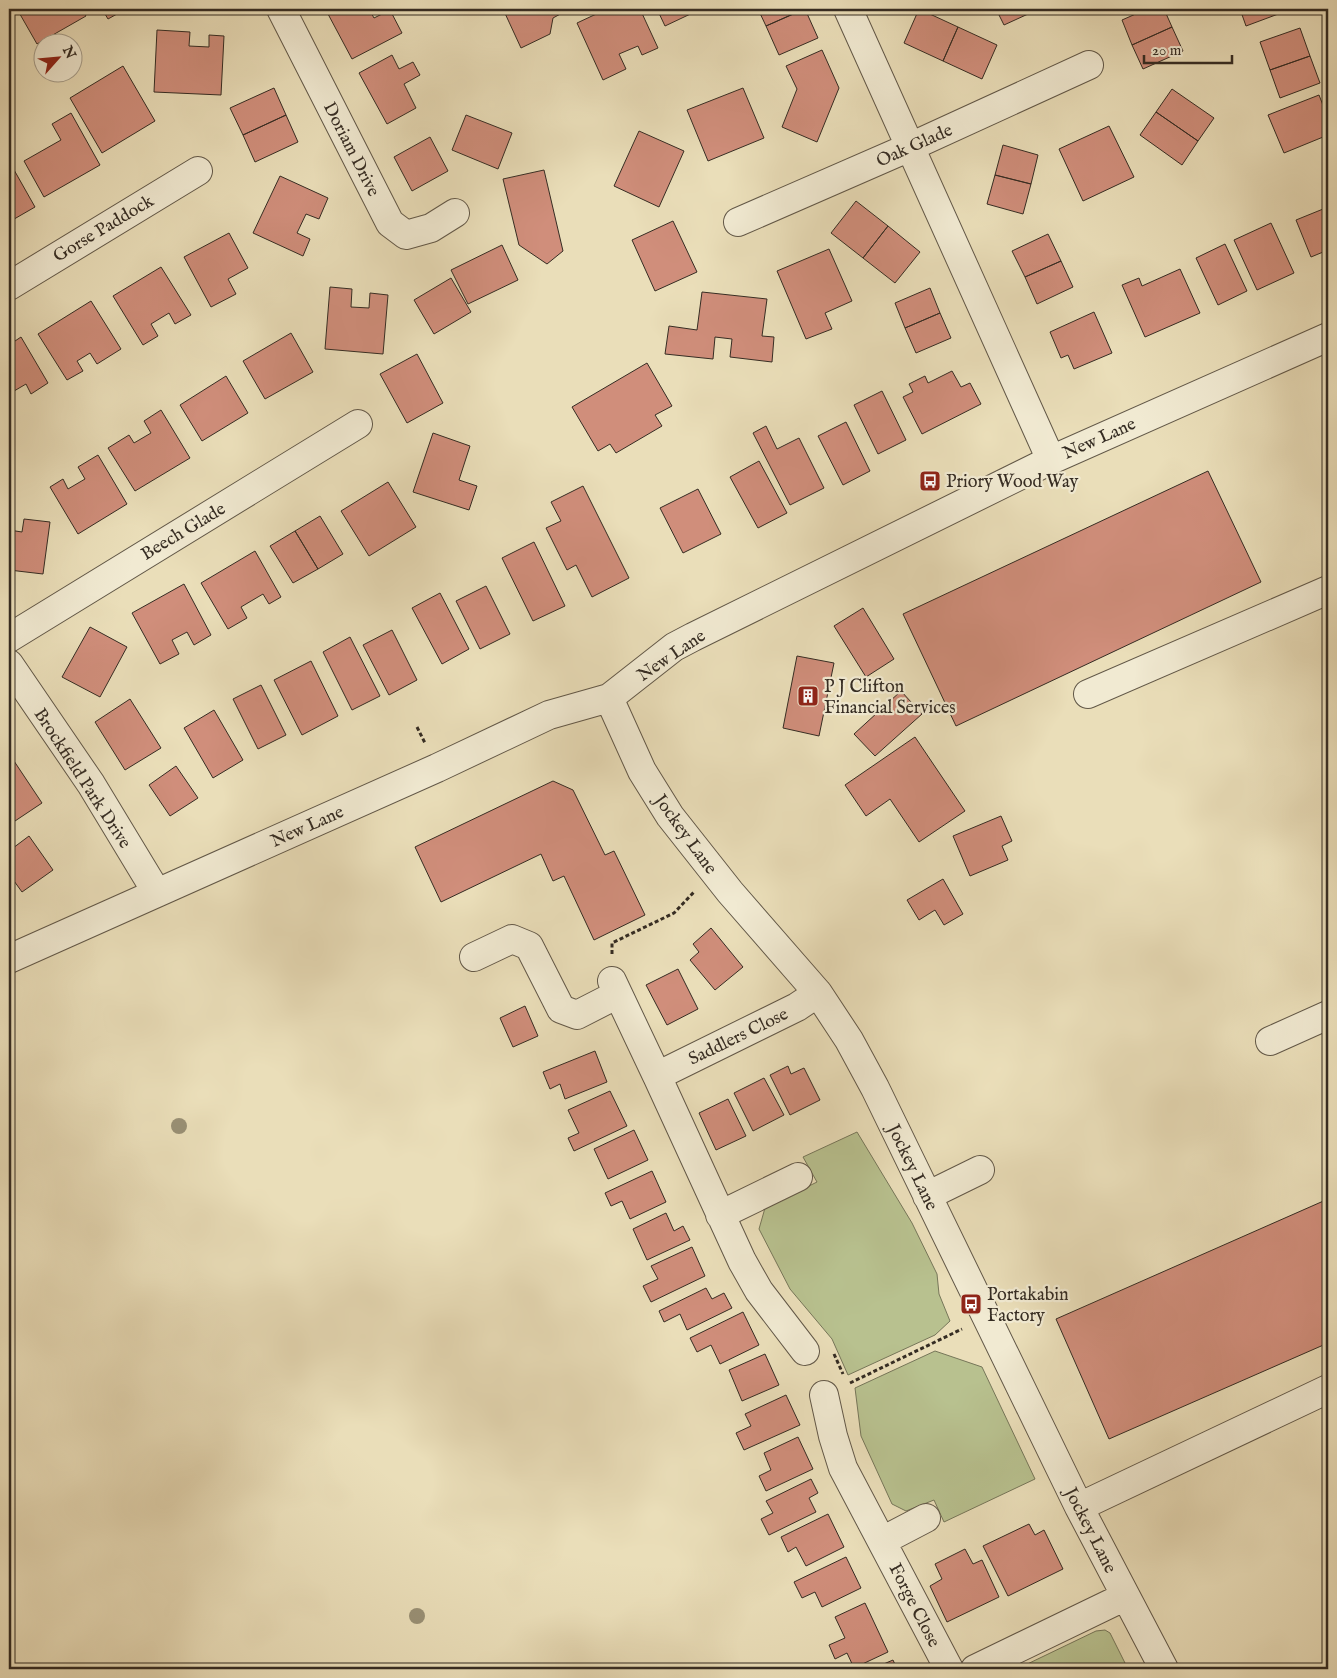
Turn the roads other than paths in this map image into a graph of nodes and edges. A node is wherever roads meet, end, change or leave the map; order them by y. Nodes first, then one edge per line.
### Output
1 (282, 9) edge
2 (848, 9) edge
3 (1089, 65) dead end
4 (910, 147) junction
5 (198, 171) dead end
6 (455, 213) dead end
7 (738, 222) dead end
8 (9, 286) edge
9 (1328, 337) edge
10 (358, 425) dead end
11 (1051, 460) junction
12 (1328, 590) edge
13 (9, 638) edge
14 (9, 664) edge
15 (1088, 694) dead end
16 (609, 698) junction
17 (157, 893) junction
18 (474, 957) dead end
19 (9, 959) edge
20 (818, 994) junction
21 (1328, 1015) edge
22 (1270, 1040) dead end
23 (657, 1076) junction
24 (980, 1170) dead end
25 (798, 1177) dead end
26 (927, 1196) junction
27 (720, 1215) junction
28 (805, 1351) dead end
29 (1328, 1389) edge
30 (836, 1390) road end
31 (1078, 1507) junction
32 (926, 1518) dead end
33 (882, 1540) junction
34 (1124, 1597) junction
35 (949, 1669) edge
36 (975, 1669) edge
37 (1164, 1669) edge

1 - 6 street, Doriam Drive
2 - 4 street
3 - 4 street, Oak Glade
4 - 7 street, Oak Glade
4 - 11 street
5 - 8 street, Gorse Paddock
9 - 11 street, New Lane
10 - 13 street, Beech Glade
11 - 16 street, New Lane
12 - 15 street
14 - 17 street, Brockfield Park Drive
16 - 17 street, New Lane
16 - 20 street, Jockey Lane
17 - 19 street, New Lane
18 - 23 street
20 - 23 street, Saddlers Close
20 - 26 street, Jockey Lane
21 - 22 street
23 - 27 street
24 - 26 street
25 - 27 street
26 - 31 street, Jockey Lane
27 - 28 street
29 - 31 street
30 - 33 street, Forge Close
31 - 34 street, Jockey Lane
32 - 33 street
33 - 35 street, Forge Close
34 - 36 street
34 - 37 street, Jockey Lane

